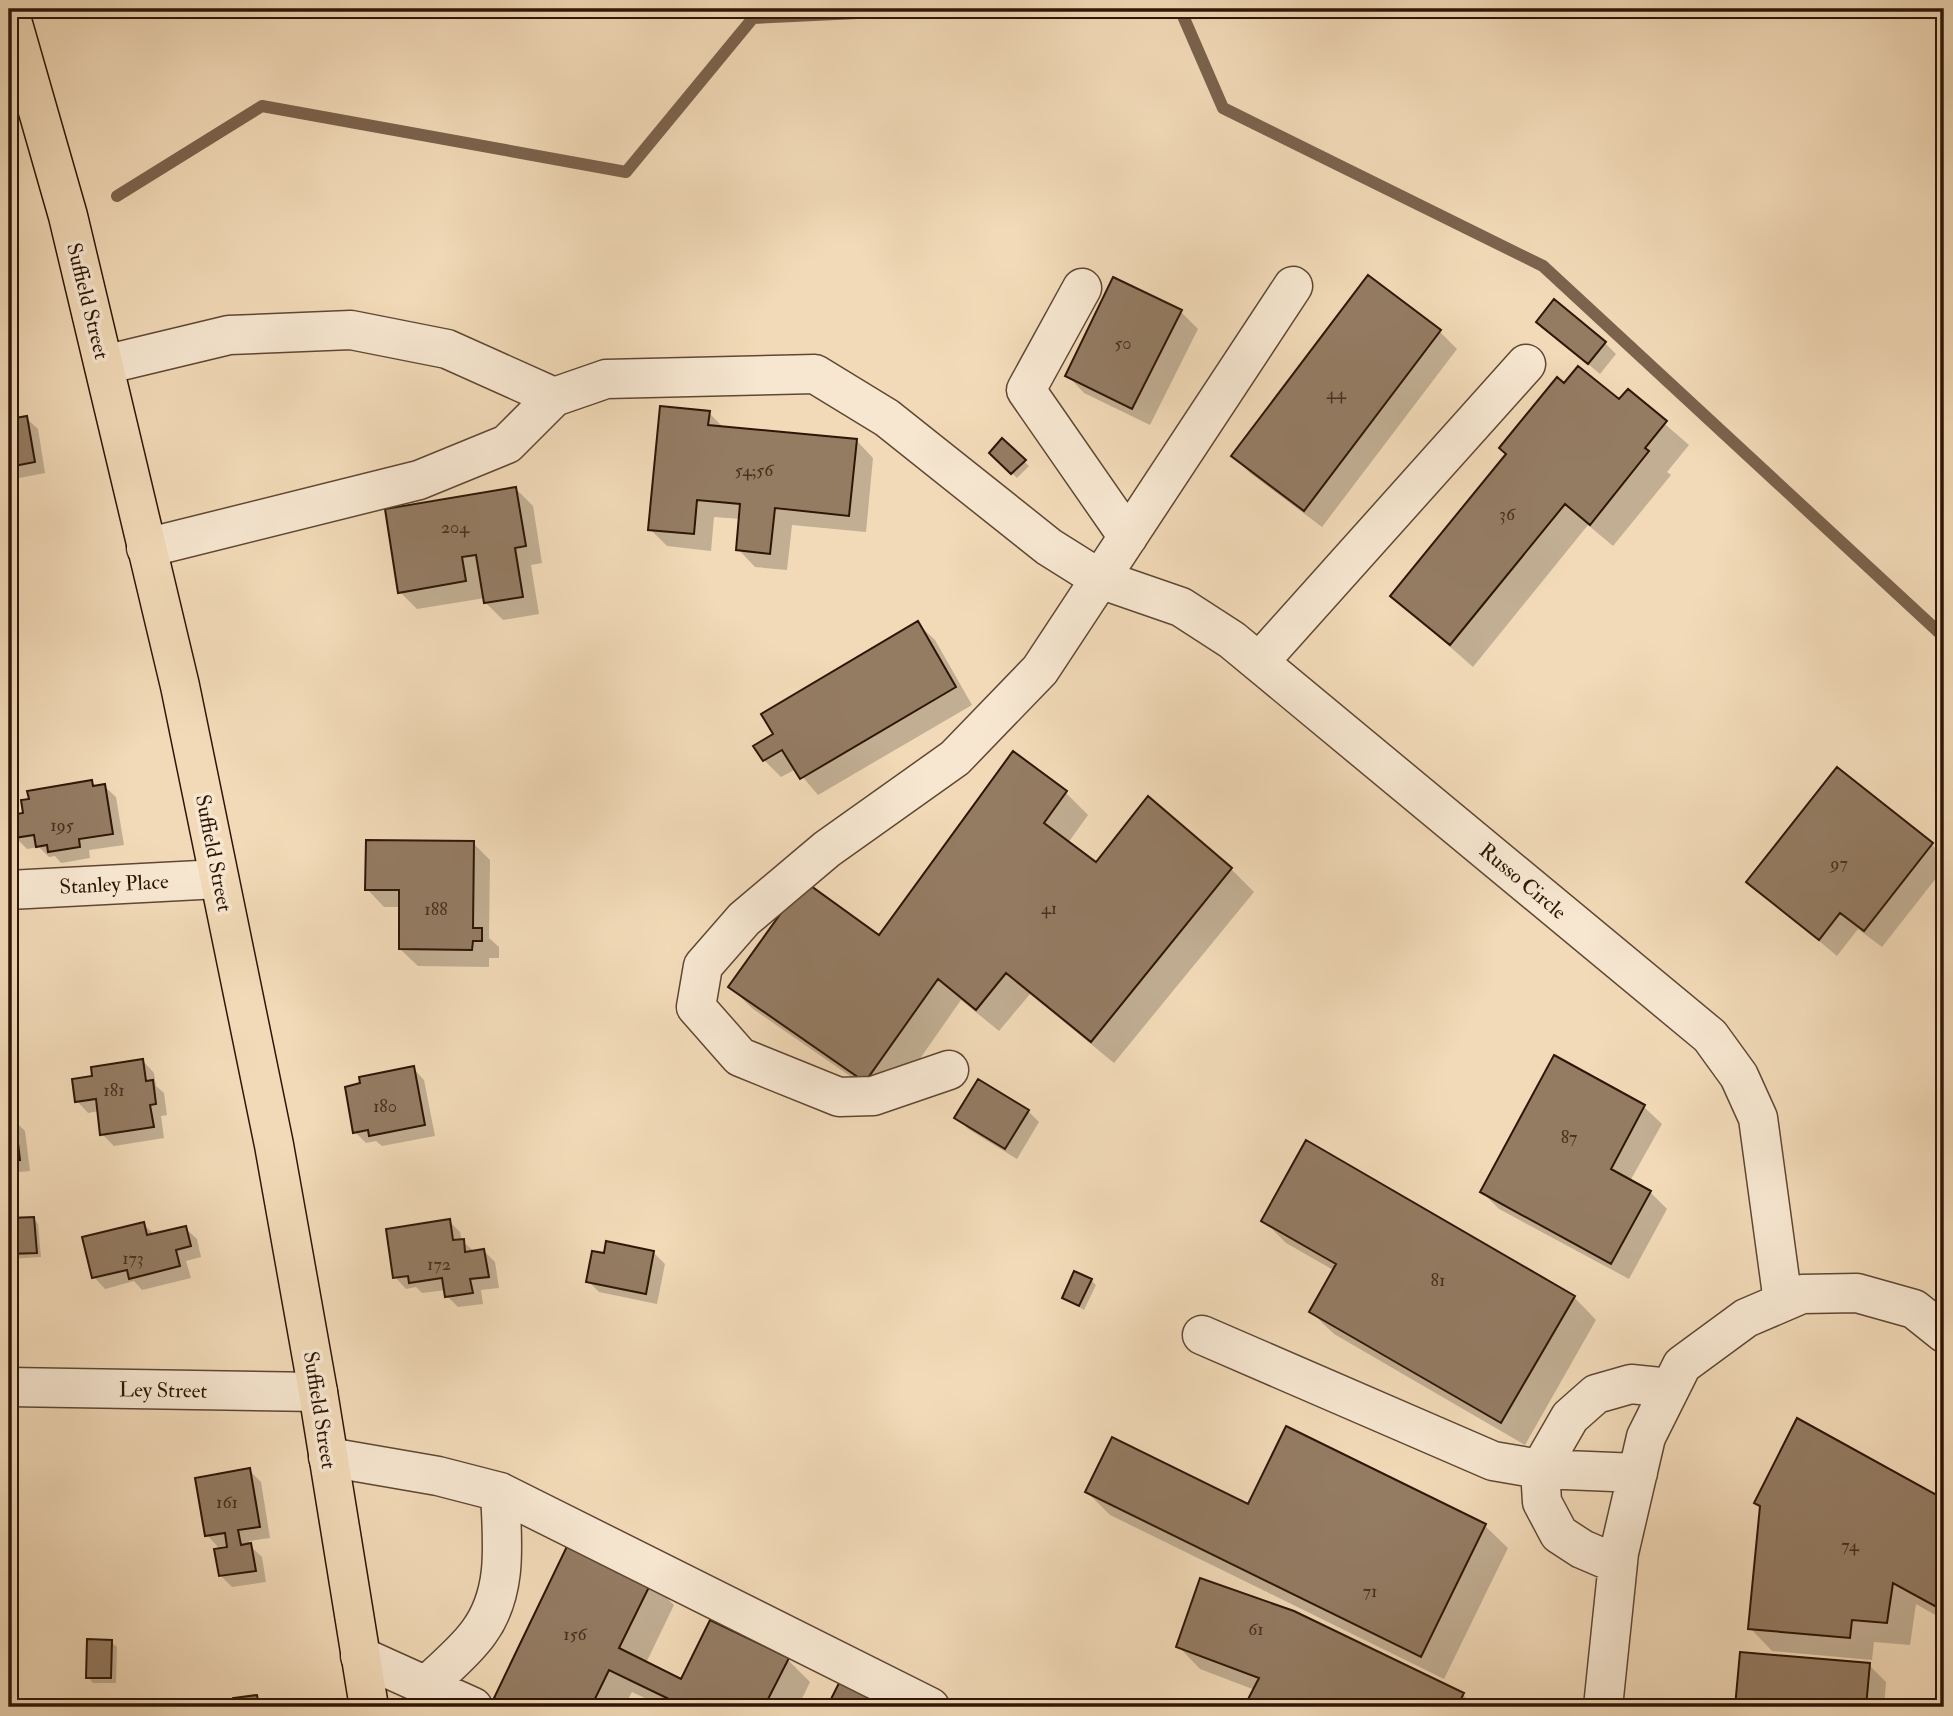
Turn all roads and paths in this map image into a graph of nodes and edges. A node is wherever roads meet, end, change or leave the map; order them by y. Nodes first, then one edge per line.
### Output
1 (9, 10) edge
2 (1293, 286) dead end
3 (1082, 288) dead end
4 (1526, 364) dead end
5 (104, 365) junction
6 (554, 397) junction
7 (1128, 537) junction
8 (146, 548) junction
9 (1100, 579) junction
10 (1259, 662) junction
11 (219, 879) junction
12 (9, 890) edge
13 (948, 1070) dead end
14 (1783, 1302) junction
15 (1944, 1333) edge
16 (1202, 1335) dead end
17 (9, 1387) edge
18 (1670, 1388) junction
19 (318, 1392) junction
20 (328, 1457) junction
21 (1540, 1469) junction
22 (1638, 1473) junction
23 (500, 1492) junction
24 (1617, 1564) junction
25 (360, 1656) junction
26 (426, 1686) junction
27 (369, 1707) edge
28 (473, 1707) edge
29 (930, 1707) edge
30 (1602, 1707) edge

1 - 5 main road, Suffield Street
2 - 7 street
3 - 7 street
4 - 10 street
5 - 6 street
5 - 8 main road, Suffield Street
6 - 8 street
6 - 9 street, Russo Circle
7 - 9 street
8 - 11 main road, Suffield Street
9 - 10 street, Russo Circle
9 - 13 street
10 - 14 street, Russo Circle
11 - 12 street, Stanley Place
11 - 19 main road, Suffield Street
14 - 15 street
14 - 18 street
16 - 21 street
17 - 19 street, Ley Street
18 - 21 street
18 - 22 street
19 - 20 main road, Suffield Street
20 - 23 street
20 - 25 main road, Suffield Street
21 - 22 street
21 - 24 street
22 - 24 street
23 - 26 street
23 - 29 street
24 - 30 street
25 - 26 street
25 - 27 main road, Suffield Street
26 - 28 street

